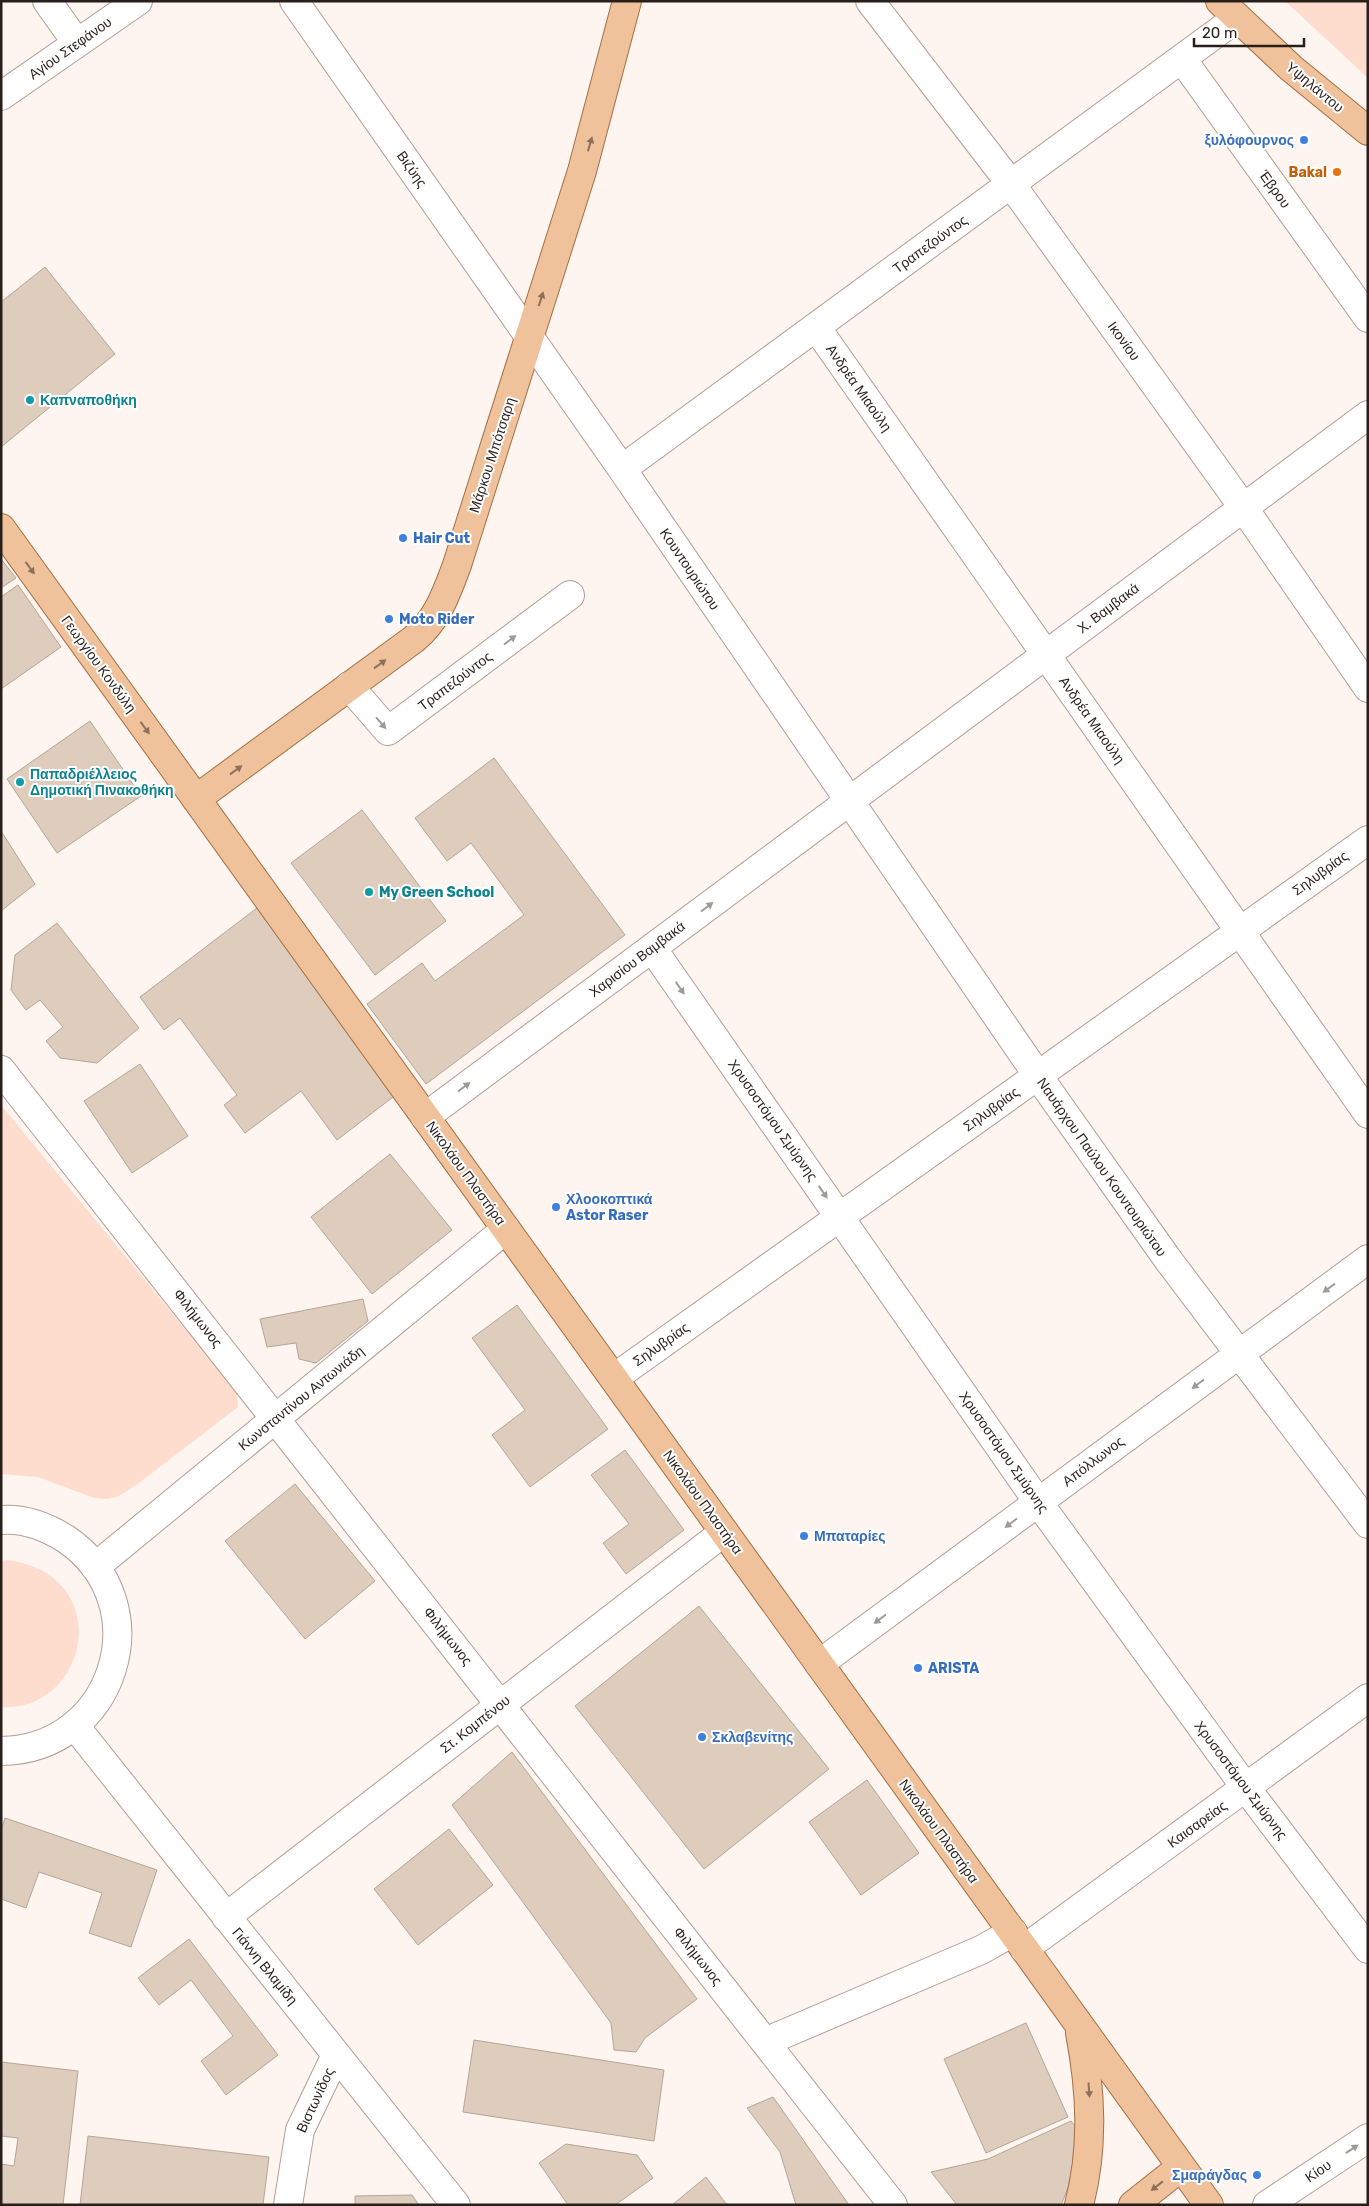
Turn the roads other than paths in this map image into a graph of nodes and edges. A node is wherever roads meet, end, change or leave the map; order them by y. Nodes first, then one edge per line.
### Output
1 (47, 1) edge
2 (138, 1) edge
3 (294, 1) edge
4 (627, 1) edge
5 (870, 1) edge
6 (1229, 10) edge
7 (77, 43) junction
8 (1182, 59) junction
9 (1, 96) edge
10 (1368, 131) edge
11 (1011, 184) junction
12 (1368, 318) edge
13 (816, 327) junction
14 (529, 337) junction
15 (1368, 415) edge
16 (622, 469) junction
17 (1243, 507) junction
18 (1, 528) edge
19 (570, 595) dead end
20 (1046, 654) junction
21 (349, 686) junction
22 (1368, 688) edge
23 (196, 799) junction
24 (848, 802) junction
25 (1368, 840) edge
26 (1240, 931) junction
27 (652, 948) junction
28 (1, 1070) edge
29 (1038, 1076) junction
30 (1368, 1114) edge
31 (425, 1116) junction
32 (840, 1217) junction
33 (506, 1229) junction
34 (1368, 1259) edge
35 (1238, 1354) junction
36 (614, 1378) junction
37 (276, 1418) junction
38 (1038, 1502) junction
39 (1, 1520) edge
40 (1368, 1524) edge
41 (724, 1532) junction
42 (95, 1567) junction
43 (819, 1664) junction
44 (1368, 1698) edge
45 (502, 1704) junction
46 (75, 1726) junction
47 (1, 1751) edge
48 (1246, 1788) junction
49 (226, 1917) junction
50 (1019, 1941) junction
51 (1368, 1948) edge
52 (1078, 2024) junction
53 (765, 2042) junction
54 (336, 2054) junction
55 (1368, 2138) edge
56 (1181, 2167) junction
57 (288, 2205) edge
58 (456, 2205) edge
59 (893, 2205) edge
60 (1079, 2205) edge
61 (1133, 2205) edge
62 (1209, 2205) edge
63 (1267, 2205) edge

1 - 7 street
2 - 7 street, Αγίου Στεφάνου
3 - 14 street, Βιζύης
14 -> 4 main road, Μάρκου Μπότσαρη
5 - 11 street, Ικονίου
6 - 8 street, Τραπεζούντος
6 - 10 main road, Υψηλάντου
7 - 9 street, Αγίου Στεφάνου
8 - 11 street, Τραπεζούντος
8 - 12 street, Έβρου
11 - 13 street, Τραπεζούντος
11 - 17 street, Ικονίου
13 - 16 street, Τραπεζούντος
13 - 20 street, Ανδρέα Μιαούλη
14 - 16 street, Κουντουριώτου
21 -> 14 main road, Μάρκου Μπότσαρη
15 - 17 street, Χ. Βαμβακά
16 - 24 street, Κουντουριώτου
17 - 20 street, Χ. Βαμβακά
17 - 22 street, Ικονίου
18 -> 23 main road, Γεωργίου Κονδύλη
21 -> 19 street, Τραπεζούντος
20 - 24 street, Χ. Βαμβακά
20 - 26 street, Ανδρέα Μιαούλη
23 -> 21 main road, Μάρκου Μπότσαρη
23 - 31 main road, Νικολάου Πλαστήρα
27 -> 24 street, Χαρισίου Βαμβακά
24 - 29 street, Ναυάρχου Παύλου Κουντουριώτου
25 - 26 street, Σηλυβρίας
26 - 29 street, Σηλυβρίας
26 - 30 street, Ανδρέα Μιαούλη
31 -> 27 street, Χαρισίου Βαμβακά
27 -> 32 street, Χρυσοστόμου Σμύρνης
28 - 37 street, Φιλήμωνος
29 - 32 street, Σηλυβρίας
29 - 35 street, Ναυάρχου Παύλου Κουντουριώτου
31 - 33 main road, Νικολάου Πλαστήρα
32 - 36 street, Σηλυβρίας
32 - 38 street, Χρυσοστόμου Σμύρνης
33 - 36 main road, Νικολάου Πλαστήρα
33 - 37 street, Κωνσταντίνου Αντωνιάδη
34 -> 35 street, Απόλλωνος
35 -> 38 street, Απόλλωνος
35 - 40 street, Ναυάρχου Παύλου Κουντουριώτου
36 - 41 main road, Νικολάου Πλαστήρα
37 - 42 street, Κωνσταντίνου Αντωνιάδη
37 - 45 street, Φιλήμωνος
38 -> 43 street, Απόλλωνος
38 - 48 street, Χρυσοστόμου Σμύρνης
39 - 42 street
41 - 43 main road, Νικολάου Πλαστήρα
41 - 45 street, Στ. Κομπένου
42 - 46 street
43 - 50 main road, Νικολάου Πλαστήρα
44 - 48 street, Καισαρείας
45 - 49 street, Στ. Κομπένου
45 - 53 street, Φιλήμωνος
46 - 47 street
46 - 49 street, Γιάννη Βλαμίδη
48 - 50 street, Καισαρείας
48 - 51 street, Χρυσοστόμου Σμύρνης
49 - 54 street, Γιάννη Βλαμίδη
50 - 52 main road, Νικολάου Πλαστήρα
50 - 53 street, Καισαρείας
52 - 56 main road, Νικολάου Πλαστήρα
52 -> 60 main road
53 - 59 street, Φιλήμωνος
54 - 57 street, Βιστωνίδος
54 - 58 street, Γιάννη Βλαμίδη
63 -> 55 street, Κίου
56 -> 61 main road
56 - 62 main road, Νικολάου Πλαστήρα

